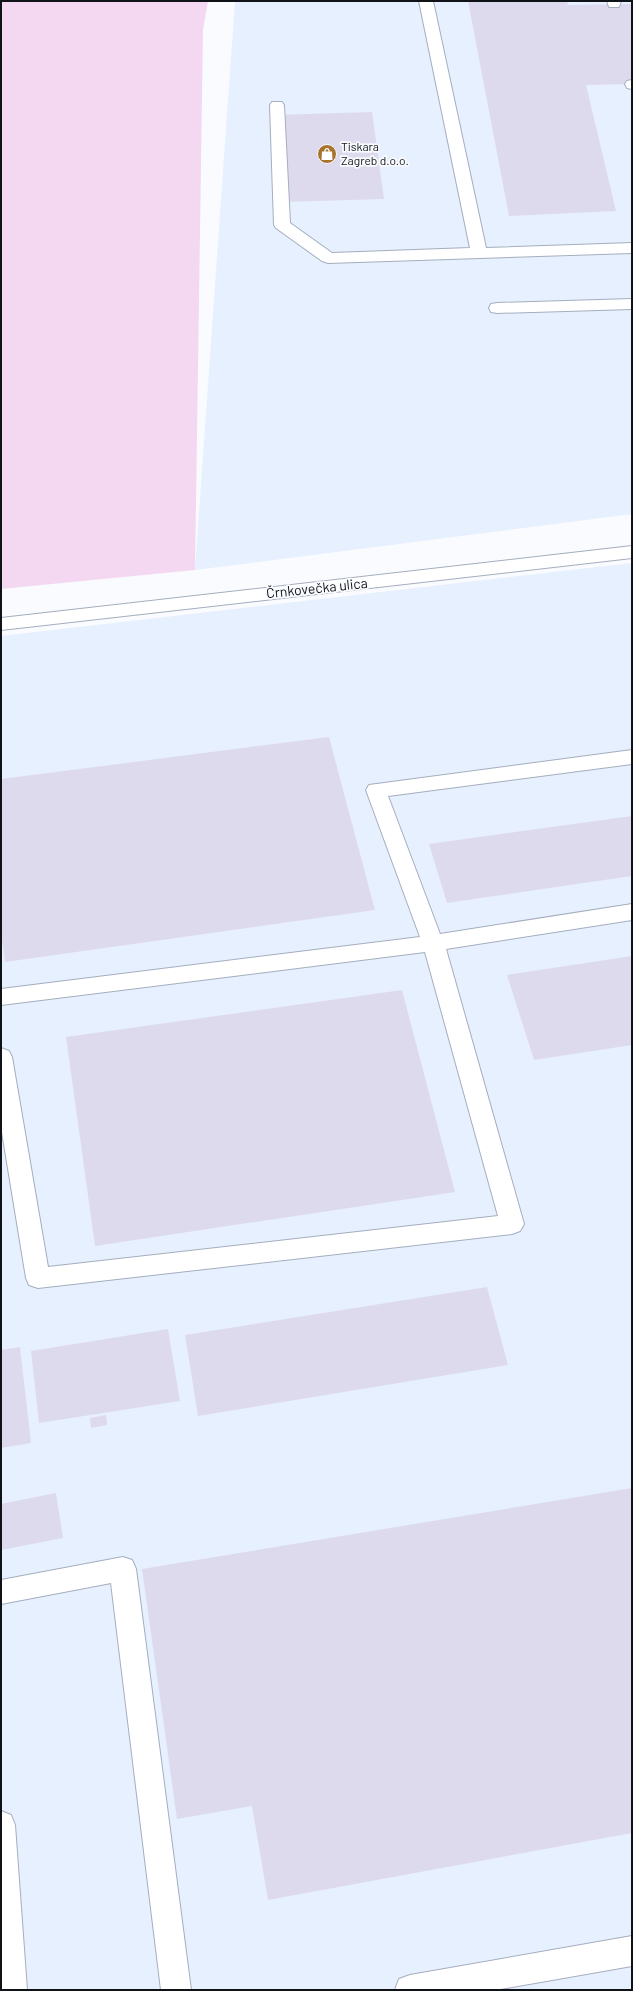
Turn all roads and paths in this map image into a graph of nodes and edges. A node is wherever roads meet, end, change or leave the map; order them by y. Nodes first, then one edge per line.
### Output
1 (426, 1) edge
2 (277, 104) dead end
3 (632, 248) edge
4 (478, 253) junction
5 (632, 304) edge
6 (497, 308) dead end
7 (632, 552) edge
8 (1, 624) edge
9 (632, 757) edge
10 (632, 912) edge
11 (433, 943) junction
12 (1, 997) edge
13 (1, 1057) edge
14 (1, 1592) edge
15 (1, 1825) edge
16 (632, 1951) edge
17 (12, 1990) edge
18 (176, 1990) edge
19 (410, 1990) edge

1 - 4 street
2 - 4 street
3 - 4 street
5 - 6 street
7 - 8 street, Črnkovečka ulica
9 - 11 street
10 - 11 street
11 - 12 street
11 - 13 street
14 - 18 street
15 - 17 street
16 - 19 street

